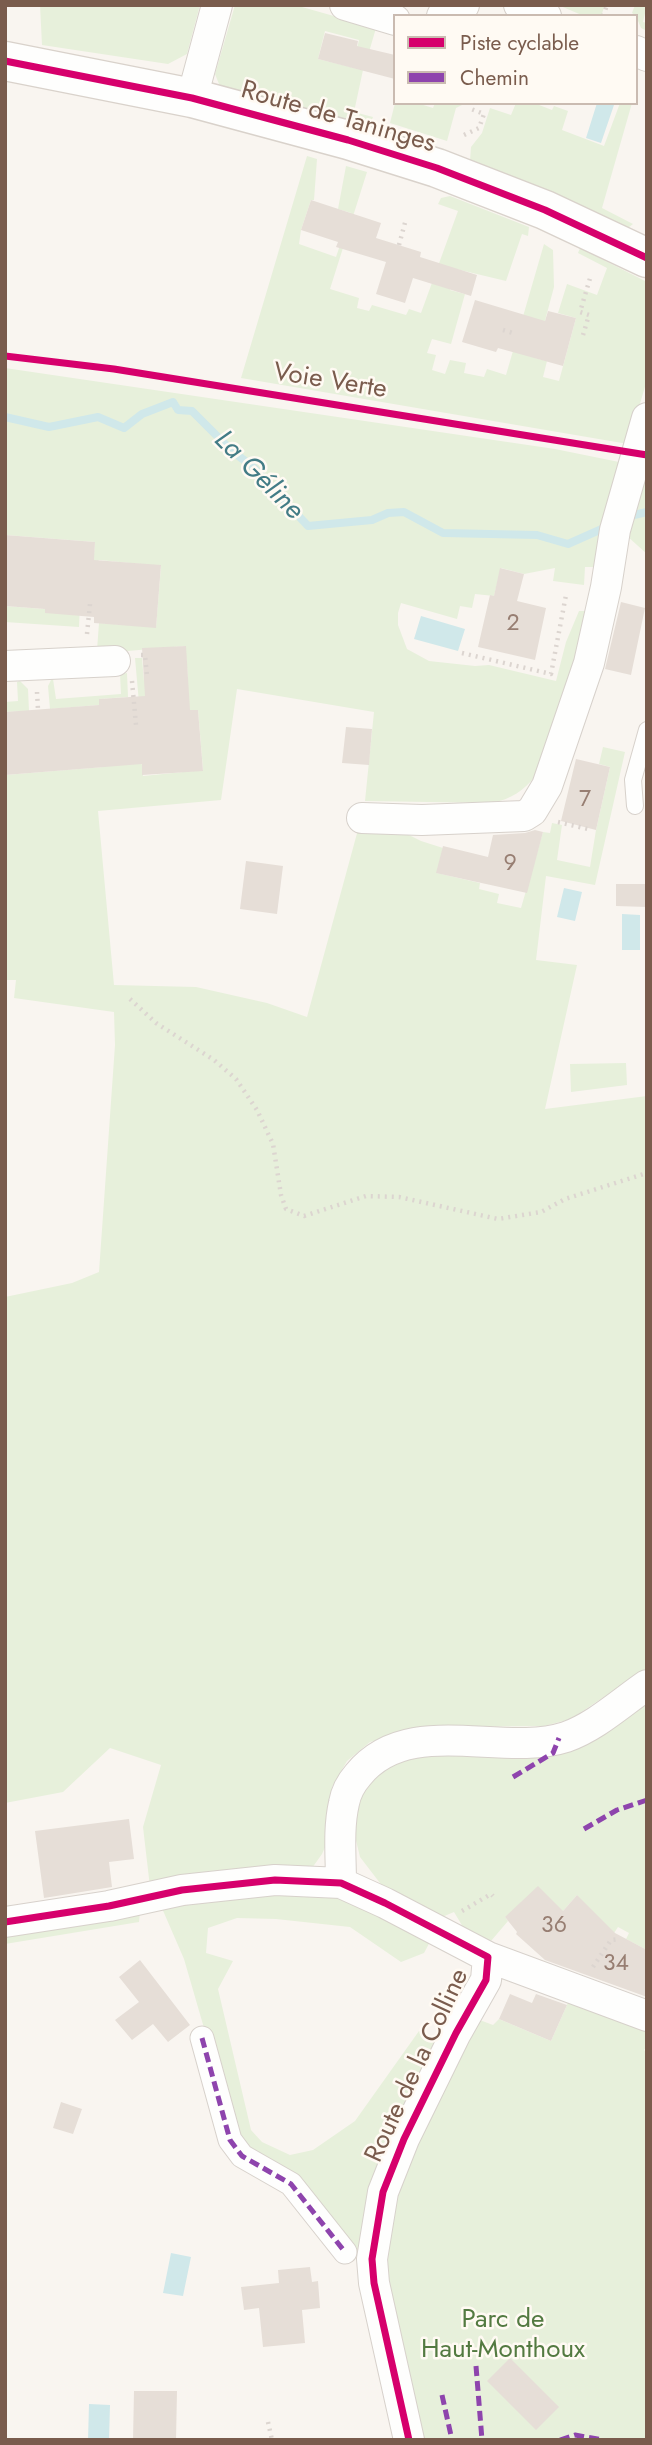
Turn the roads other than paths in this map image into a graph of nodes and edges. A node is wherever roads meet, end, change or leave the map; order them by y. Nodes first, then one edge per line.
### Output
1 (217, 5) edge
2 (345, 5) edge
3 (464, 5) edge
4 (519, 5) edge
5 (446, 14) edge
6 (541, 14) edge
7 (393, 19) edge
8 (5, 61) edge
9 (192, 98) junction
10 (647, 258) edge
11 (647, 418) edge
12 (5, 666) edge
13 (123, 666) road end
14 (647, 730) edge
15 (635, 806) dead end
16 (362, 818) dead end
17 (647, 1685) edge
18 (341, 1883) junction
19 (5, 1922) edge
20 (488, 1957) junction
21 (647, 2016) edge
22 (202, 2038) dead end
23 (345, 2252) dead end
24 (409, 2440) edge

1 - 9 street
2 - 7 street
3 - 5 street
4 - 6 street
8 - 9 main road, Route de Taninges
9 - 10 main road, Route de Taninges
11 - 16 street
12 - 13 street
14 - 15 lane
17 - 18 street
18 - 19 street, Route de la Colline
18 - 20 street, Route de la Colline
20 - 21 street
20 - 24 street, Route de la Colline
22 - 23 street

